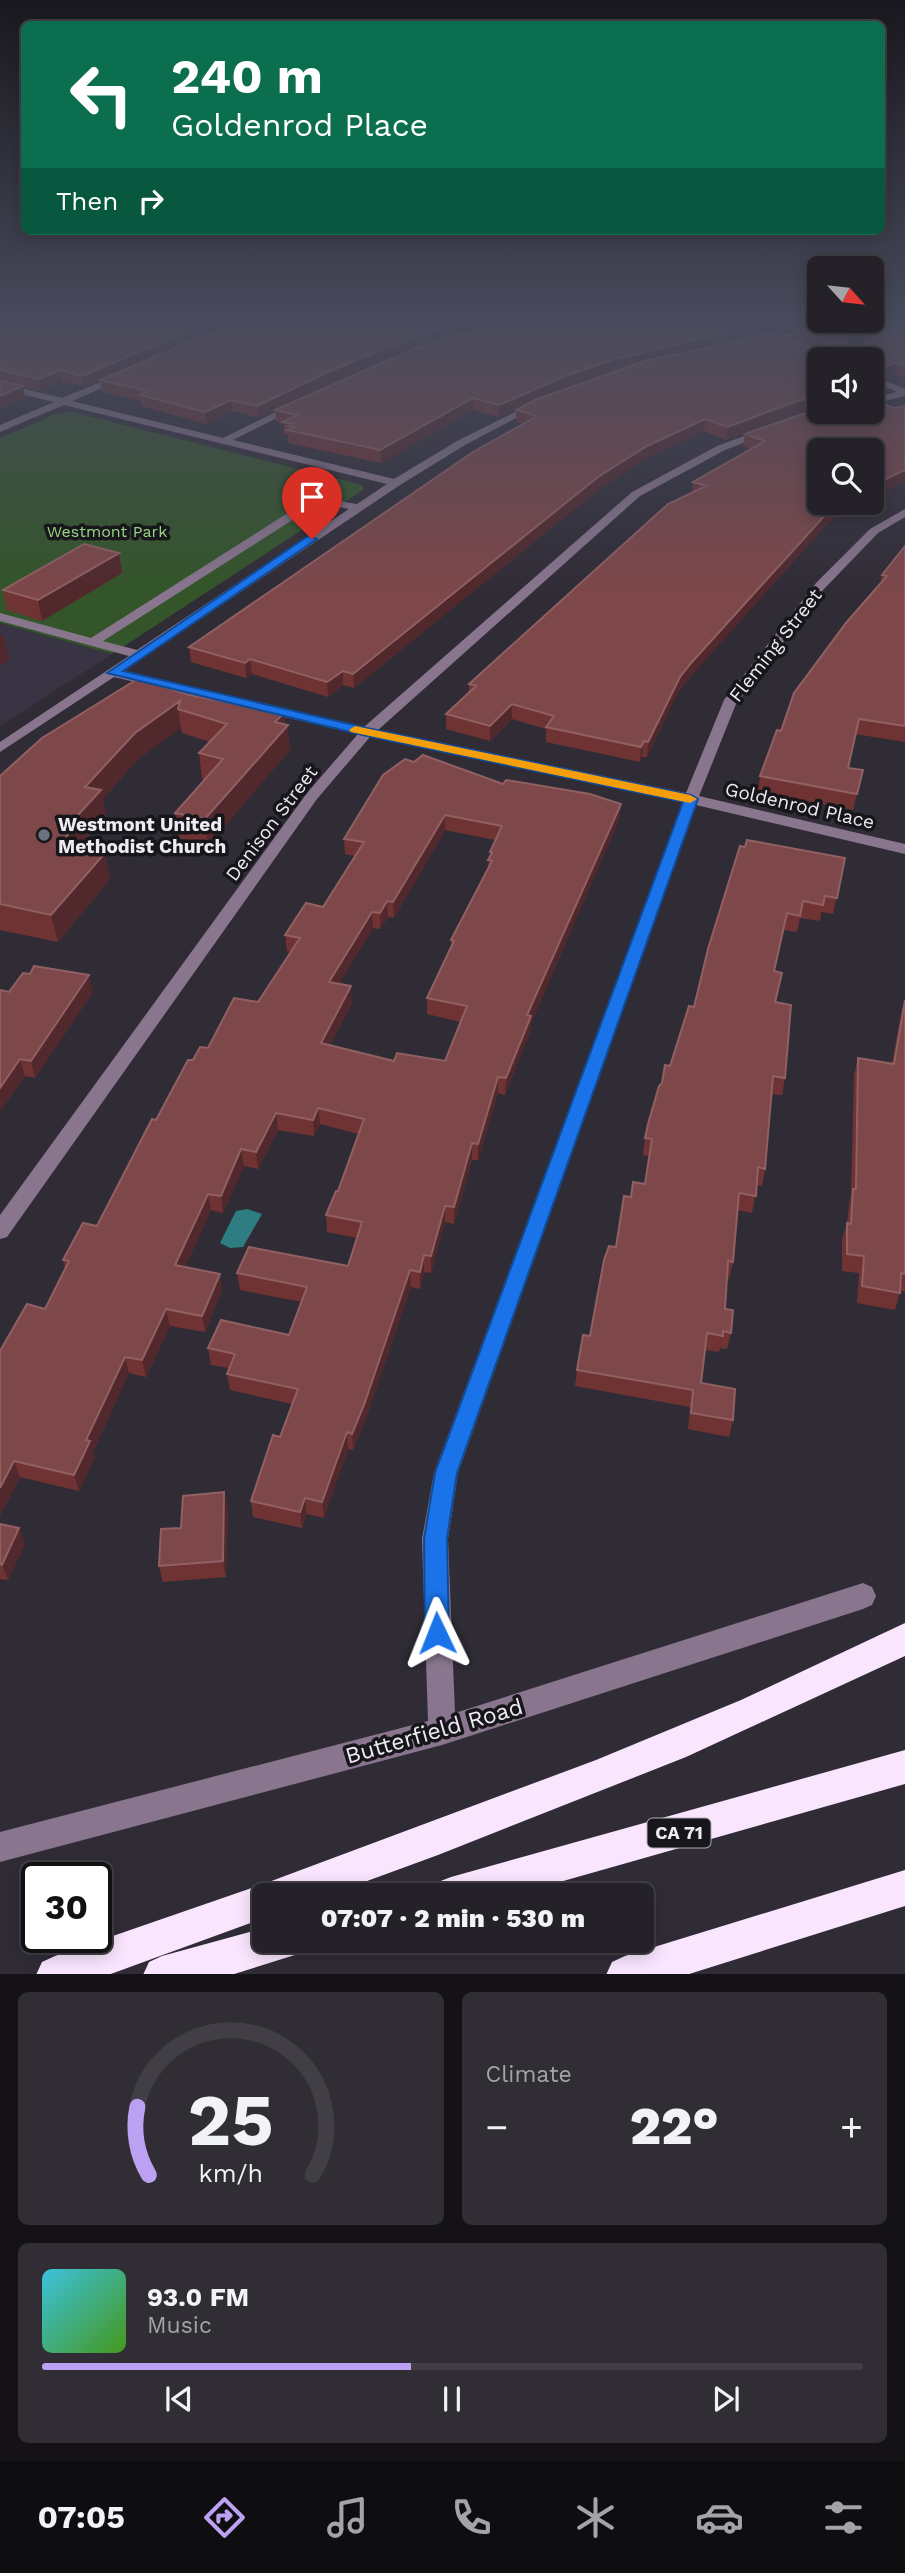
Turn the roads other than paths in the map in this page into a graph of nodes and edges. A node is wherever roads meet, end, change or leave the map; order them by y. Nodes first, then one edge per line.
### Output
1 (39, 412) edge
2 (108, 412) edge
3 (280, 412) edge
4 (522, 412) edge
5 (786, 423) edge
6 (0, 429) edge
7 (224, 441) junction
8 (396, 483) junction
9 (358, 508) junction
10 (905, 512) edge
11 (0, 617) edge
12 (93, 642) junction
13 (139, 655) junction
14 (113, 673) junction
15 (367, 732) junction
16 (0, 748) edge
17 (691, 799) junction
18 (905, 849) edge
19 (0, 1231) edge
20 (863, 1596) dead end
21 (905, 1639) edge
22 (442, 1731) junction
23 (905, 1767) edge
24 (0, 1847) edge
25 (311, 1883) edge
26 (494, 1883) edge
27 (905, 1888) edge
28 (252, 1904) edge
29 (252, 1950) edge
30 (58, 1974) edge
31 (166, 1974) edge
32 (628, 1974) edge

1 - 6 street
2 - 7 street
3 - 7 street
4 - 8 street
5 - 15 street, Denison Street
7 - 8 street
8 - 9 street
9 - 12 street
9 - 13 street
10 - 17 street, Fleming Street
11 - 12 street
12 - 13 street
13 - 14 street
14 - 15 street, Goldenrod Place
14 - 16 street
15 - 17 street, Goldenrod Place
15 - 19 street, Denison Street
17 - 18 street, Goldenrod Place
17 - 22 street, Fleming Street
20 - 22 street, Butterfield Road
21 - 25 highway
22 - 24 street, Butterfield Road
23 - 26 highway, CA 71
27 - 32 highway
28 - 30 highway
29 - 31 highway

